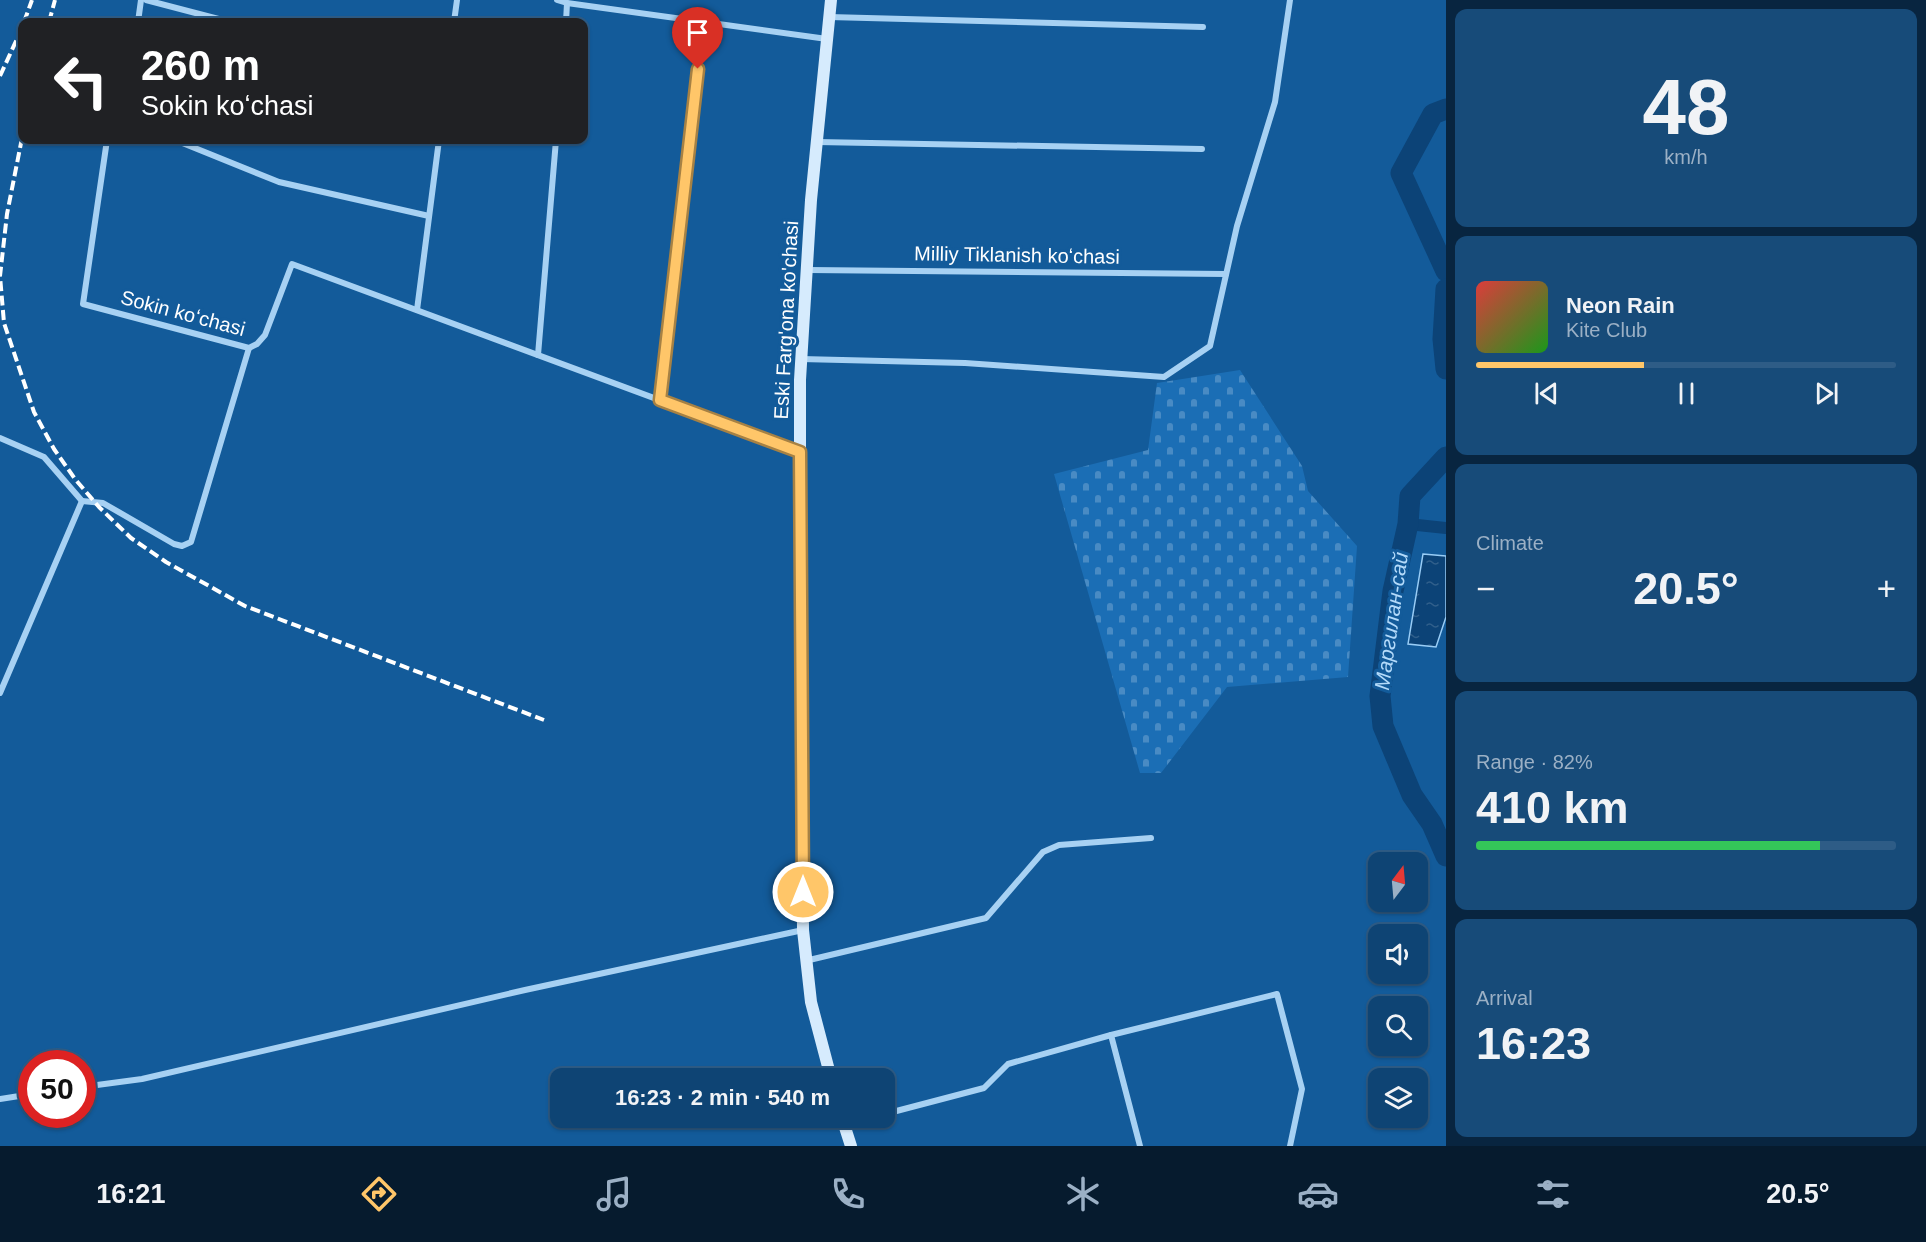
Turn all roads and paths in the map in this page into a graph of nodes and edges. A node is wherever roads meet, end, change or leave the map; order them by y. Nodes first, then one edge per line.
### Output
1 (141, 0) edge
2 (146, 0) edge
3 (457, 0) edge
4 (557, 0) edge
5 (831, 0) edge
6 (1290, 0) edge
7 (567, 3) junction
8 (829, 17) junction
9 (139, 18) edge
10 (215, 18) edge
11 (455, 18) edge
12 (566, 18) edge
13 (704, 22) junction
14 (1203, 27) dead end
15 (828, 39) junction
16 (817, 142) junction
17 (106, 144) edge
18 (185, 144) edge
19 (438, 144) edge
20 (556, 144) edge
21 (1202, 149) dead end
22 (429, 216) junction
23 (808, 270) junction
24 (1226, 274) junction
25 (417, 310) junction
26 (249, 348) junction
27 (538, 355) junction
28 (801, 358) junction
29 (660, 400) junction
30 (0, 438) edge
31 (800, 452) junction
32 (82, 501) junction
33 (0, 693) edge
34 (1151, 838) dead end
35 (803, 930) junction
36 (805, 961) junction
37 (1111, 1035) junction
38 (828, 1068) edge
39 (96, 1085) edge
40 (18, 1096) edge
41 (0, 1099) edge
42 (895, 1111) edge
43 (845, 1128) edge
44 (851, 1146) edge
45 (1140, 1146) edge
46 (1290, 1146) edge

1 - 9 street
2 - 10 street
3 - 11 street
4 - 7 street
5 - 8 main road, Eski Farg'ona ko'chasi
6 - 24 street
7 - 12 street
7 - 13 street
8 - 14 street
8 - 15 main road, Eski Farg'ona ko'chasi
13 - 15 street
13 - 29 street
15 - 16 main road, Eski Farg'ona ko'chasi
16 - 21 street
16 - 23 main road, Eski Farg'ona ko'chasi
17 - 26 street, Sokin koʻchasi
18 - 22 street
19 - 22 street
20 - 27 street
22 - 25 street
23 - 24 street, Milliy Tiklanish koʻchasi
23 - 28 main road, Eski Farg'ona ko'chasi
24 - 28 street
25 - 26 street, Sokin koʻchasi
25 - 27 street, Sokin koʻchasi
26 - 32 street
27 - 29 street, Sokin koʻchasi
28 - 31 main road, Eski Farg'ona ko'chasi
29 - 31 street, Sokin koʻchasi
30 - 32 street
31 - 35 main road, Eski Farg'ona ko'chasi
32 - 33 street
34 - 36 street
35 - 36 main road, Eski Farg'ona ko'chasi
35 - 39 street
36 - 38 main road, Eski Farg'ona ko'chasi
37 - 42 street
37 - 45 street
37 - 46 street
40 - 41 street
43 - 44 main road

